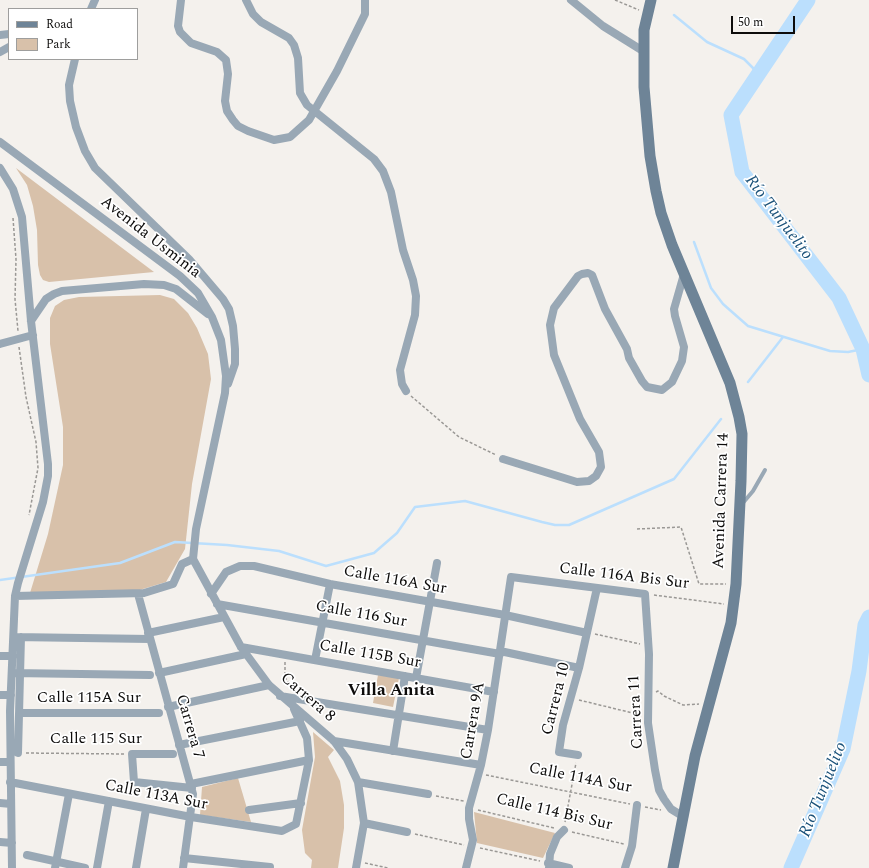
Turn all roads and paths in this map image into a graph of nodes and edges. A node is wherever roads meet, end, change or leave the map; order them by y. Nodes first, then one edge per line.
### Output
1 (181, 0) edge
2 (246, 0) edge
3 (365, 0) edge
4 (571, 0) edge
5 (615, 0) edge
6 (651, 0) edge
7 (647, 14) junction
8 (643, 51) junction
9 (75, 60) edge
10 (314, 111) junction
11 (0, 142) edge
12 (0, 168) edge
13 (12, 213) dead end
14 (684, 274) junction
15 (212, 317) junction
16 (32, 320) junction
17 (18, 335) dead end
18 (33, 335) junction
19 (19, 342) dead end
20 (0, 344) edge
21 (406, 391) joint
22 (224, 393) junction
23 (503, 459) joint
24 (765, 470) dead end
25 (740, 506) junction
26 (29, 518) dead end
27 (637, 529) dead end
28 (193, 559) junction
29 (438, 563) dead end
30 (511, 577) joint
31 (330, 584) junction
32 (736, 584) junction
33 (597, 588) junction
34 (138, 594) junction
35 (211, 594) junction
36 (645, 594) junction
37 (15, 596) junction
38 (430, 602) junction
39 (217, 604) junction
40 (733, 605) junction
41 (505, 615) junction
42 (224, 616) junction
43 (322, 623) junction
44 (587, 633) junction
45 (149, 636) junction
46 (17, 637) junction
47 (423, 640) junction
48 (648, 646) junction
49 (243, 650) junction
50 (500, 652) junction
51 (287, 654) junction
52 (0, 656) edge
53 (13, 656) junction
54 (315, 660) junction
55 (579, 668) junction
56 (16, 673) junction
57 (159, 673) junction
58 (150, 675) dead end
59 (405, 676) junction
60 (416, 678) junction
61 (269, 685) junction
62 (494, 692) junction
63 (0, 695) edge
64 (11, 695) junction
65 (280, 696) junction
66 (296, 698) junction
67 (571, 698) junction
68 (648, 699) junction
69 (710, 699) junction
70 (168, 707) junction
71 (294, 708) junction
72 (19, 713) junction
73 (159, 713) dead end
74 (399, 715) junction
75 (648, 717) junction
76 (300, 722) junction
77 (488, 730) junction
78 (334, 741) junction
79 (179, 745) junction
80 (393, 751) junction
81 (18, 753) joint
82 (132, 754) junction
83 (173, 754) dead end
84 (578, 755) joint
85 (309, 760) junction
86 (0, 762) edge
87 (10, 762) junction
88 (480, 769) junction
89 (10, 782) junction
90 (358, 782) junction
91 (192, 786) junction
92 (570, 792) junction
93 (69, 794) junction
94 (428, 794) joint
95 (109, 801) junction
96 (301, 802) junction
97 (0, 804) edge
98 (11, 804) junction
99 (470, 805) junction
100 (638, 805) junction
101 (146, 809) junction
102 (249, 810) dead end
103 (661, 810) dead end
104 (684, 817) junction
105 (191, 818) junction
106 (364, 823) junction
107 (564, 830) junction
108 (407, 832) dead end
109 (0, 842) edge
110 (12, 842) junction
111 (632, 846) junction
112 (27, 855) dead end
113 (184, 858) junction
114 (56, 865) edge
115 (357, 865) edge
116 (548, 866) edge
117 (270, 867) dead end
118 (12, 868) edge
119 (85, 868) edge
120 (97, 868) edge
121 (136, 868) edge
122 (183, 868) edge
123 (388, 868) edge
124 (466, 868) edge
125 (569, 868) edge
126 (625, 868) edge
127 (673, 868) edge

1 - 10 street
2 - 10 street
3 - 10 street
4 - 8 street
5 - 7 path
6 - 7 main road, Avenida Carrera 14
7 - 8 main road, Avenida Carrera 14
8 - 14 main road, Avenida Carrera 14
9 - 22 street
10 - 21 street
11 - 15 street, Avenida Usminia
12 - 16 street
13 - 17 path
14 - 23 street
14 - 25 main road, Avenida Carrera 14
15 - 16 street
15 - 22 street, Avenida Usminia
16 - 18 street
18 - 20 street
18 - 37 street
19 - 26 path
21 - 23 path
22 - 28 street, Avenida Usminia
24 - 25 lane
25 - 32 main road, Avenida Carrera 14
27 - 32 path
28 - 34 street
28 - 35 street, Carrera 8
29 - 38 street
30 - 33 street, Calle 116A Bis Sur
30 - 41 street, Carrera 9A
31 - 35 street, Calle 116A Sur
31 - 38 street, Calle 116A Sur
31 - 43 street
32 - 40 main road, Avenida Carrera 14
33 - 36 street, Calle 116A Bis Sur
33 - 44 street, Carrera 10
34 - 37 street
34 - 45 street, Carrera 7
35 - 39 street, Carrera 8
36 - 40 path, Calle 116A Bis Sur
36 - 48 street, Carrera 11
37 - 46 street
38 - 41 street, Calle 116A Sur
38 - 47 street
39 - 42 street, Carrera 8
39 - 43 street, Calle 116 Sur
40 - 69 main road, Avenida Carrera 14
41 - 44 street, Calle 116A Sur
41 - 50 street, Carrera 9A
42 - 45 street
42 - 49 street, Carrera 8
43 - 47 street, Calle 116 Sur
43 - 54 street
44 - 48 path
44 - 55 street, Carrera 10
45 - 46 street
45 - 57 street, Carrera 7
46 - 53 street
46 - 56 street
47 - 50 street, Calle 116 Sur
47 - 60 street
48 - 68 street, Carrera 11
49 - 51 street, Calle 115B Sur
49 - 57 street, Calle 115B Sur
49 - 61 street, Carrera 8
50 - 55 street, Calle 116 Sur
50 - 62 street, Carrera 9A
51 - 54 street, Calle 115B Sur
51 - 66 path
52 - 53 street
53 - 56 street
54 - 59 street, Calle 115B Sur
55 - 67 street, Carrera 10
56 - 58 street
56 - 64 street
56 - 72 street
57 - 70 street, Carrera 7
59 - 60 street, Calle 115B Sur
59 - 74 street
60 - 62 street, Calle 115B Sur
61 - 65 street, Carrera 8
61 - 70 street
62 - 77 street, Carrera 9A
63 - 64 street
64 - 87 street
65 - 66 street
65 - 71 street, Carrera 8
66 - 74 street
67 - 75 path
67 - 84 street, Carrera 10
68 - 69 path
68 - 75 street, Carrera 11
69 - 104 main road, Avenida Carrera 14
70 - 79 street, Carrera 7
71 - 76 street
71 - 78 street, Carrera 8
72 - 73 street, Calle 115A Sur
72 - 81 street
74 - 77 street
74 - 80 street
75 - 104 street, Carrera 11
76 - 79 street
76 - 85 street
77 - 88 street, Carrera 9A
78 - 80 street
78 - 90 street, Carrera 8
79 - 91 street, Carrera 7
80 - 88 street
81 - 82 path, Calle 115 Sur
82 - 83 street, Calle 115 Sur
82 - 91 street
84 - 92 path
85 - 91 street
85 - 96 street
86 - 87 street
87 - 89 street
88 - 92 path, Calle 114A Sur
88 - 99 street, Carrera 9A
89 - 93 street, Calle 113A Sur
89 - 98 street
90 - 94 street
90 - 106 street, Carrera 8
91 - 105 street, Carrera 7
92 - 100 path, Calle 114A Sur
92 - 107 path
93 - 95 street, Calle 113A Sur
93 - 114 street
94 - 99 path, Calle 114 Bis Sur
95 - 101 street, Calle 113A Sur
95 - 120 street
96 - 102 street
96 - 105 street, Calle 113A Sur
97 - 98 street
98 - 110 street
99 - 107 path, Calle 114 Bis Sur
99 - 124 street, Carrera 9A
100 - 103 path, Calle 114A Sur
100 - 111 street
101 - 105 street, Calle 113A Sur
101 - 121 street
104 - 127 main road, Avenida Carrera 14
105 - 113 street, Carrera 7
106 - 108 street
106 - 115 street, Carrera 8
107 - 111 path, Calle 114 Bis Sur
107 - 116 street
109 - 110 street
110 - 118 street
111 - 126 street
112 - 114 street
113 - 117 street
113 - 122 street, Carrera 7
114 - 119 street
115 - 123 path
116 - 125 street

